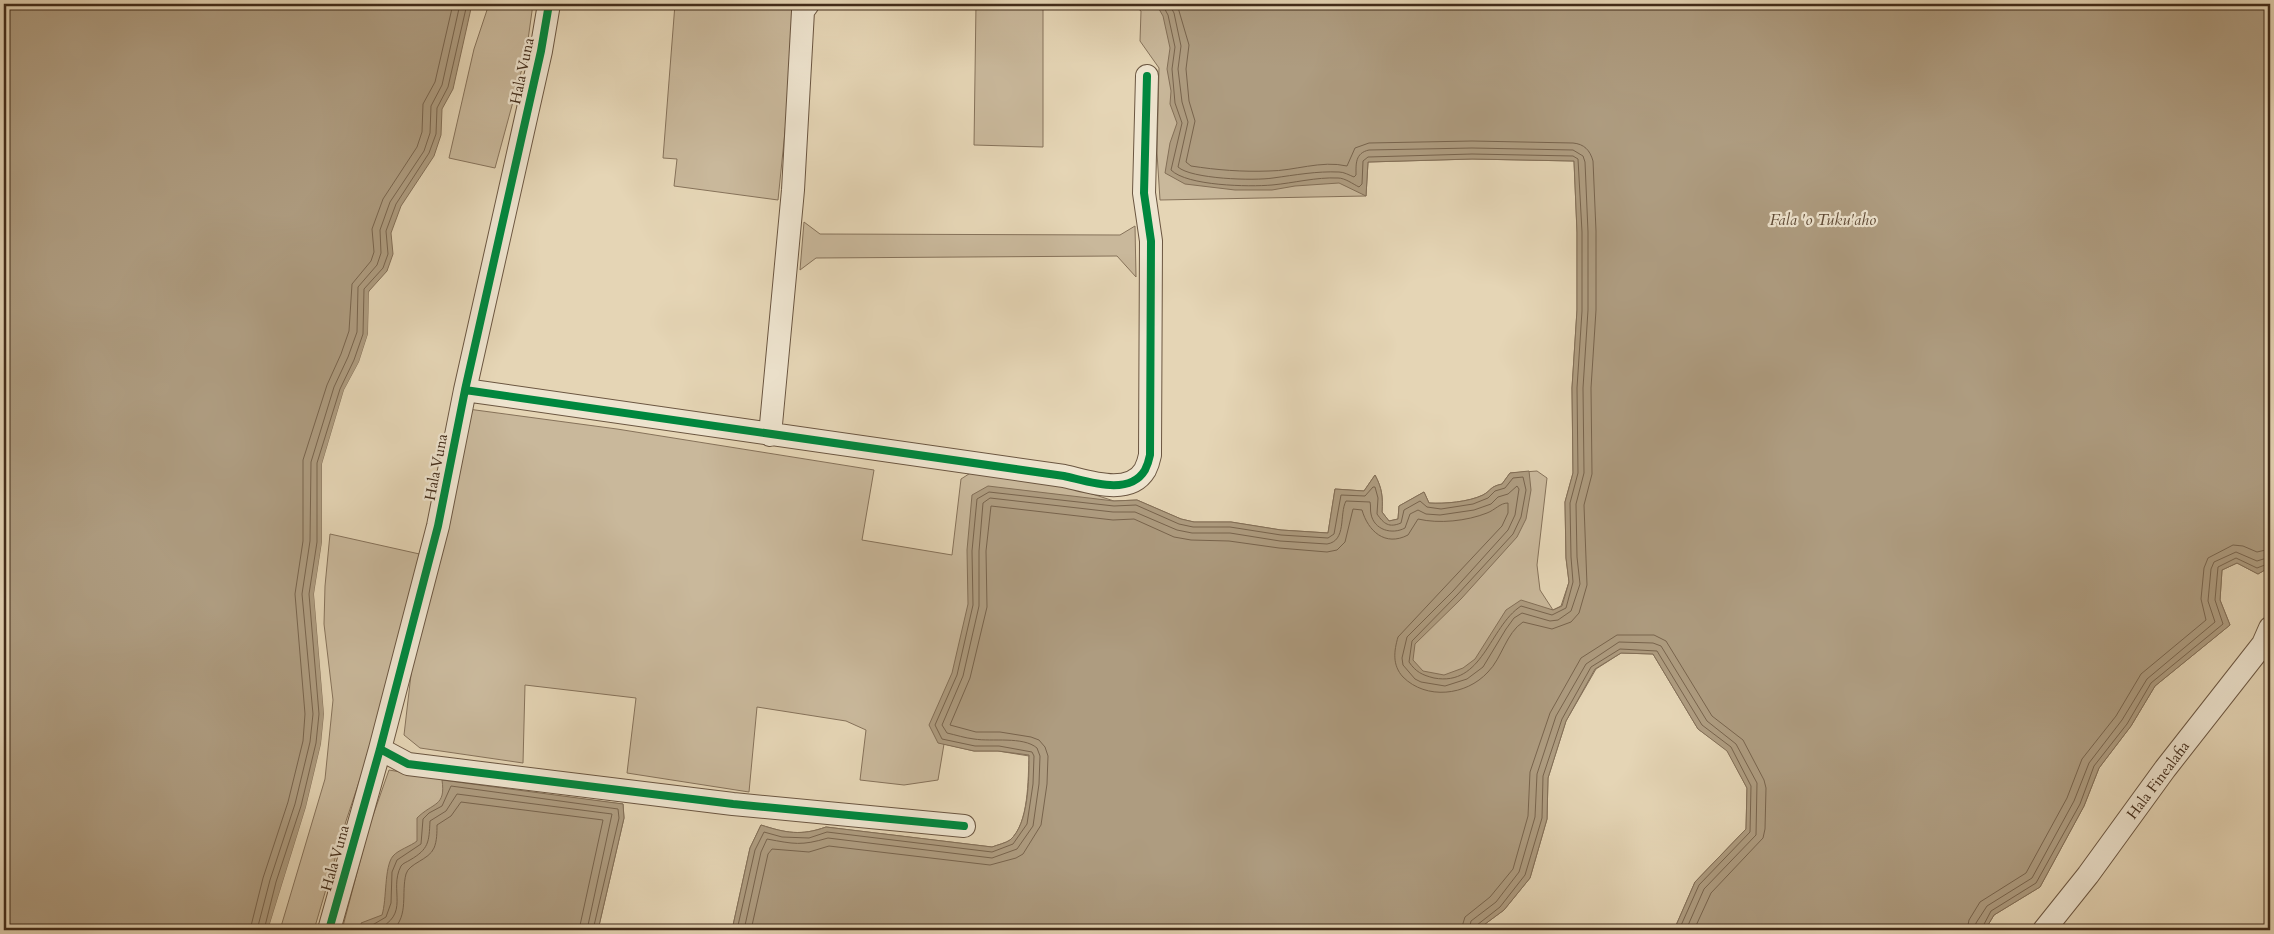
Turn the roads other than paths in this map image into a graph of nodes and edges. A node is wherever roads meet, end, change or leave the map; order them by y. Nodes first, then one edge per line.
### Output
1 (549, 4) edge
2 (808, 4) edge
3 (1147, 76) dead end
4 (465, 390) junction
5 (770, 435) junction
6 (2270, 628) edge
7 (380, 749) junction
8 (964, 826) dead end
9 (329, 930) edge
10 (2044, 930) edge

1 - 4 street, Hala Vuna
2 - 5 street
3 - 5 street
4 - 5 street
4 - 7 street, Hala Vuna
6 - 10 street, Hala Finealafia
7 - 8 street
7 - 9 street, Hala Vuna

